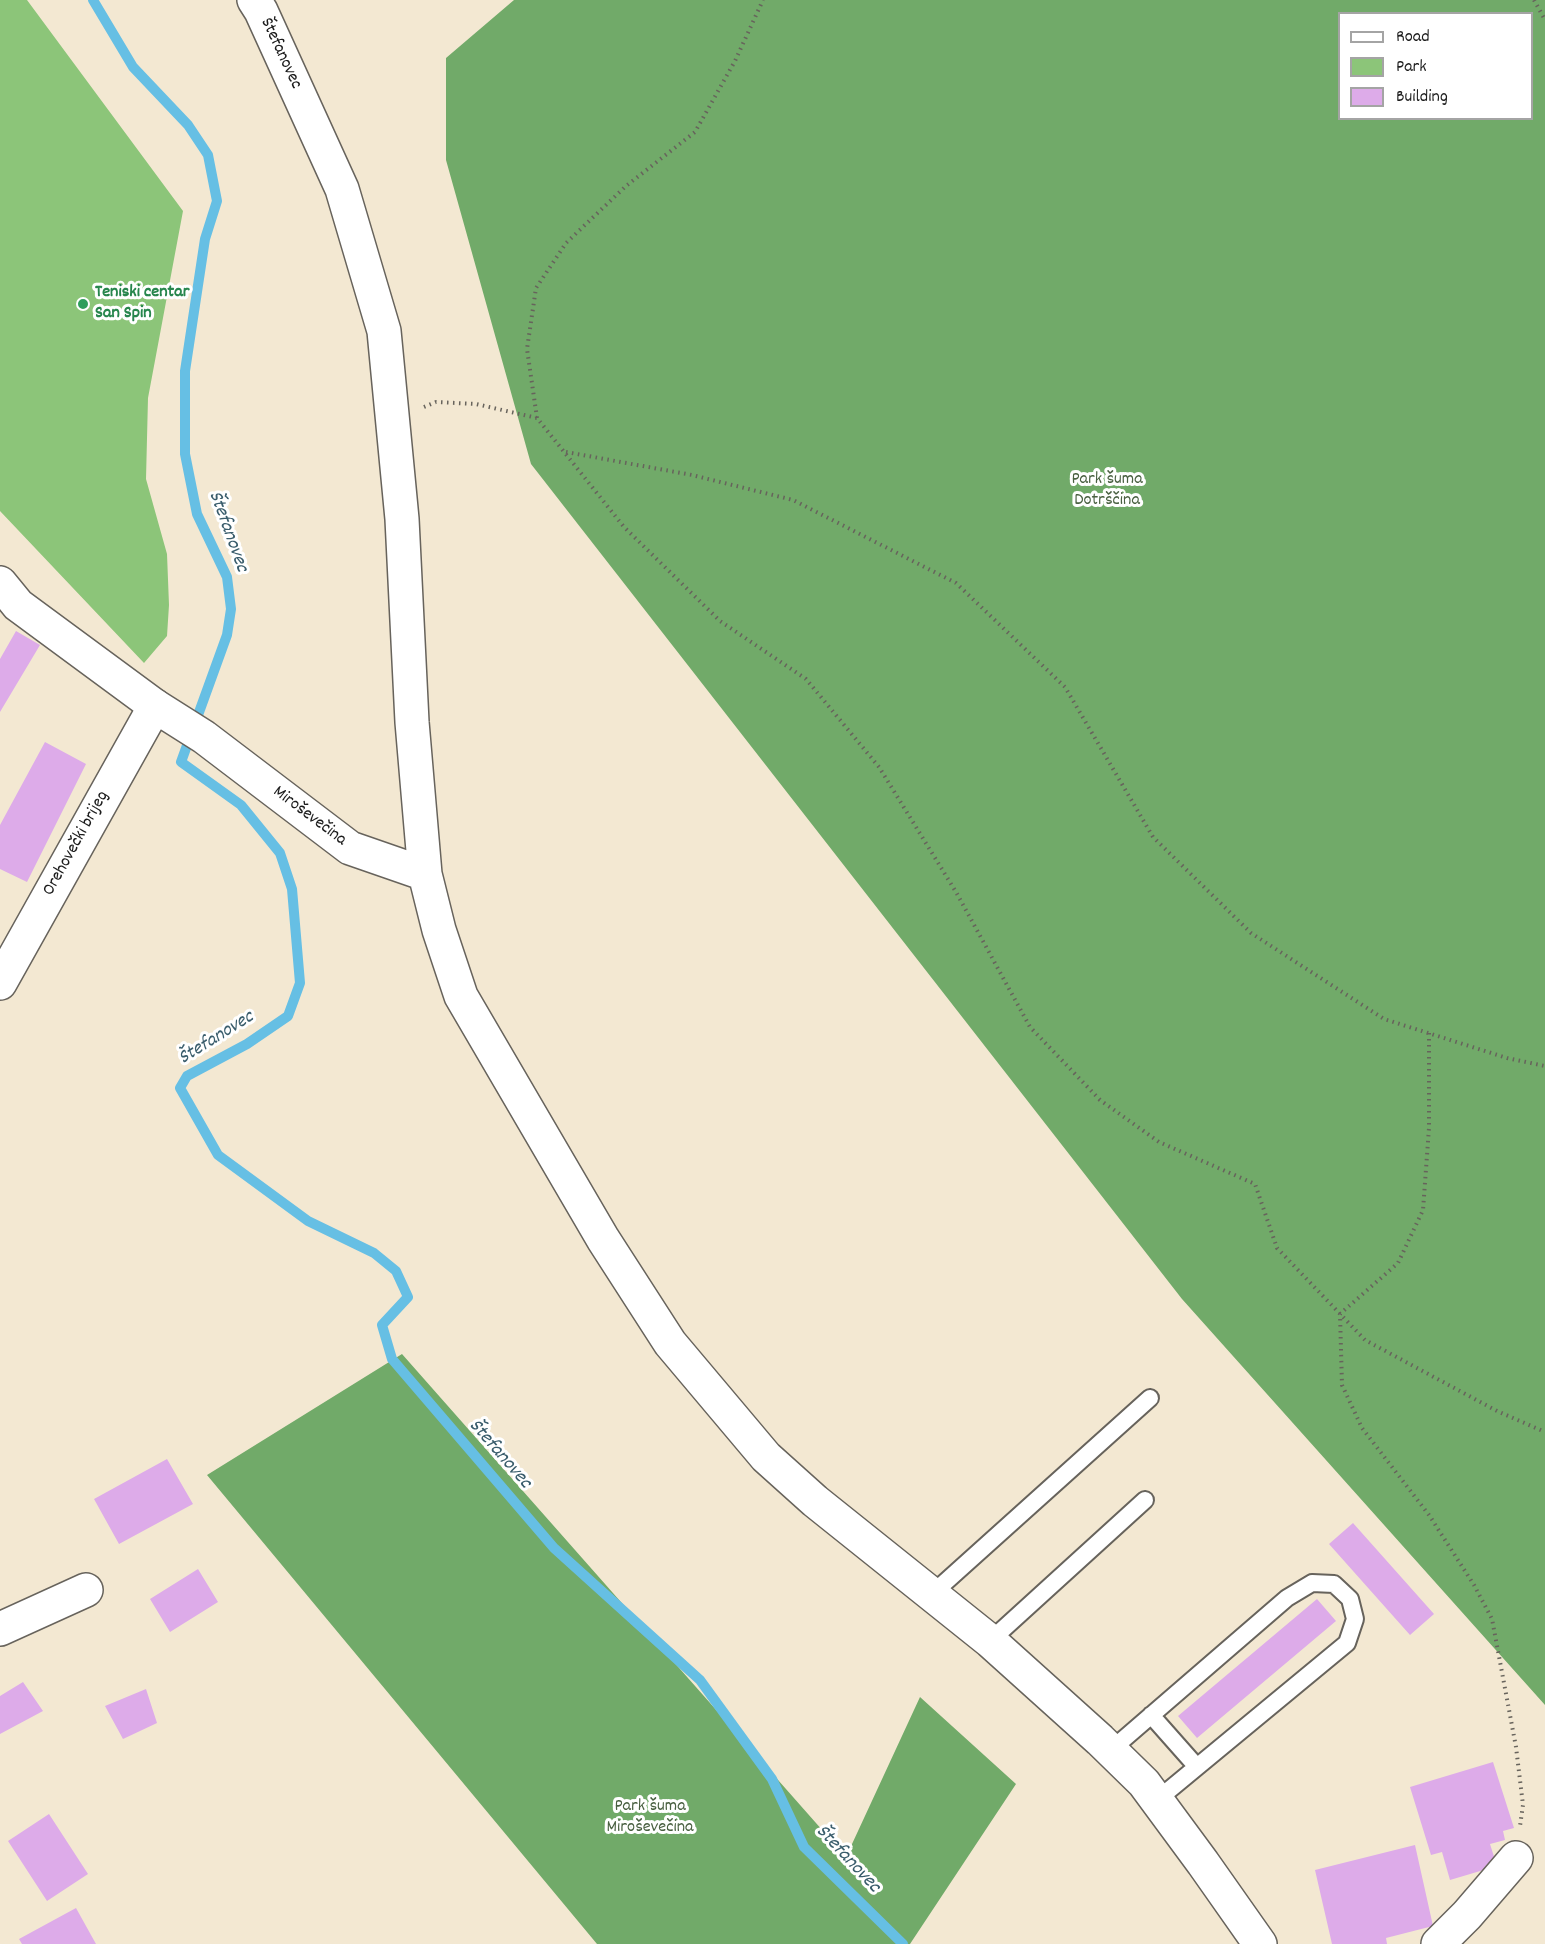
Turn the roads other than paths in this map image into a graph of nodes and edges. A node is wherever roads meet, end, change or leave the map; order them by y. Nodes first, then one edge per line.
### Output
1 (254, 0) edge
2 (0, 583) edge
3 (180, 721) junction
4 (425, 874) junction
5 (0, 983) edge
6 (1150, 1398) dead end
7 (1146, 1500) dead end
8 (86, 1590) dead end
9 (932, 1594) junction
10 (0, 1629) edge
11 (990, 1641) junction
12 (1150, 1715) junction
13 (1110, 1750) junction
14 (1197, 1767) junction
15 (1157, 1800) junction
16 (1516, 1858) road end
17 (1260, 1944) edge
18 (1438, 1944) edge

1 - 4 street, Štefanovec
2 - 3 street, Miroševečina
3 - 4 street, Miroševečina
3 - 5 street, Orehovečki brijeg
4 - 9 street, Štefanovec
6 - 9 lane
7 - 11 lane
8 - 10 street
9 - 11 street, Štefanovec
11 - 13 street, Štefanovec
12 - 13 lane
12 - 14 lane
12 - 14 lane
13 - 15 street, Štefanovec
14 - 15 lane
15 - 17 street, Štefanovec
16 - 18 street

